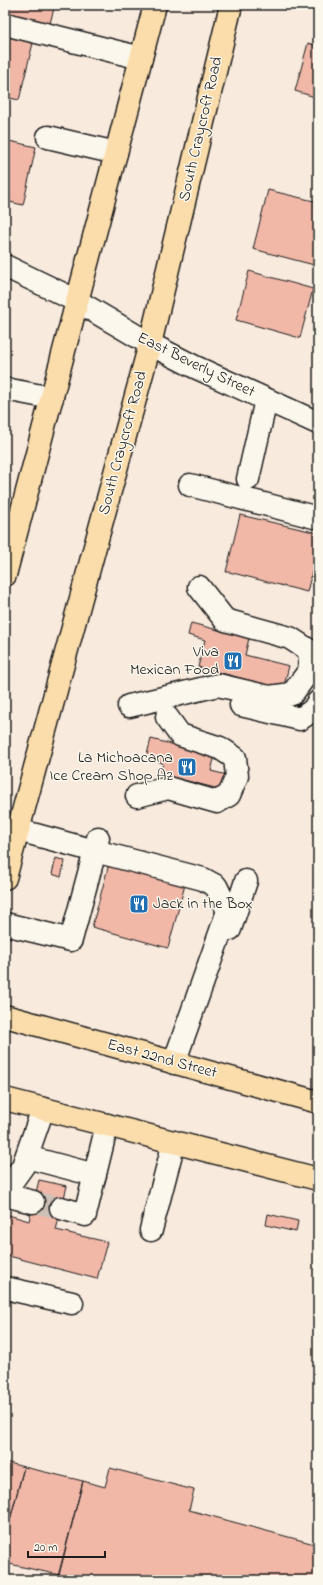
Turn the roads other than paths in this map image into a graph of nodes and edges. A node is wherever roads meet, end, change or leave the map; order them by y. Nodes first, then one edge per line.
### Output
1 (155, 5) edge
2 (231, 5) edge
3 (5, 24) edge
4 (140, 58) junction
5 (48, 137) dead end
6 (116, 153) junction
7 (5, 266) edge
8 (77, 301) junction
9 (150, 344) junction
10 (5, 389) edge
11 (52, 398) junction
12 (266, 400) junction
13 (318, 424) edge
14 (248, 479) dead end
15 (190, 485) dead end
16 (318, 518) edge
17 (5, 575) edge
18 (199, 587) dead end
19 (187, 692) junction
20 (318, 702) edge
21 (129, 706) dead end
22 (167, 717) dead end
23 (136, 796) dead end
24 (18, 830) junction
25 (96, 845) junction
26 (5, 878) edge
27 (246, 881) dead end
28 (5, 924) edge
29 (205, 976) junction
30 (5, 1016) edge
31 (174, 1062) junction
32 (5, 1099) edge
33 (318, 1102) edge
34 (43, 1109) junction
35 (107, 1125) junction
36 (174, 1142) junction
37 (27, 1157) junction
38 (95, 1175) junction
39 (318, 1179) edge
40 (5, 1190) edge
41 (5, 1195) edge
42 (33, 1202) tunnel mouth
43 (61, 1208) tunnel mouth
44 (151, 1230) dead end
45 (5, 1288) edge
46 (72, 1303) dead end

1 - 4 main road
2 - 9 main road, South Craycroft Road
3 - 4 street
4 - 6 main road
5 - 6 street
6 - 8 main road
7 - 8 street, East Beverly Street
8 - 9 street, East Beverly Street
8 - 11 main road
9 - 12 street, East Beverly Street
9 - 24 main road, South Craycroft Road
10 - 11 street
11 - 17 main road
12 - 13 street, East Beverly Street
12 - 14 street
15 - 16 street
18 - 19 street
19 - 20 street
19 - 21 street
22 - 23 street
24 - 25 street
24 - 26 main road, South Craycroft Road
25 - 28 street
25 - 29 street
27 - 29 street
29 - 31 street
30 - 31 main road, East 22nd Street
31 - 33 main road, East 22nd Street
32 - 34 main road
34 - 35 main road
34 - 37 street
35 - 36 main road
35 - 38 street
36 - 39 main road
36 - 44 street
37 - 38 street
37 - 40 street
38 - 43 street
41 - 42 street
45 - 46 street

